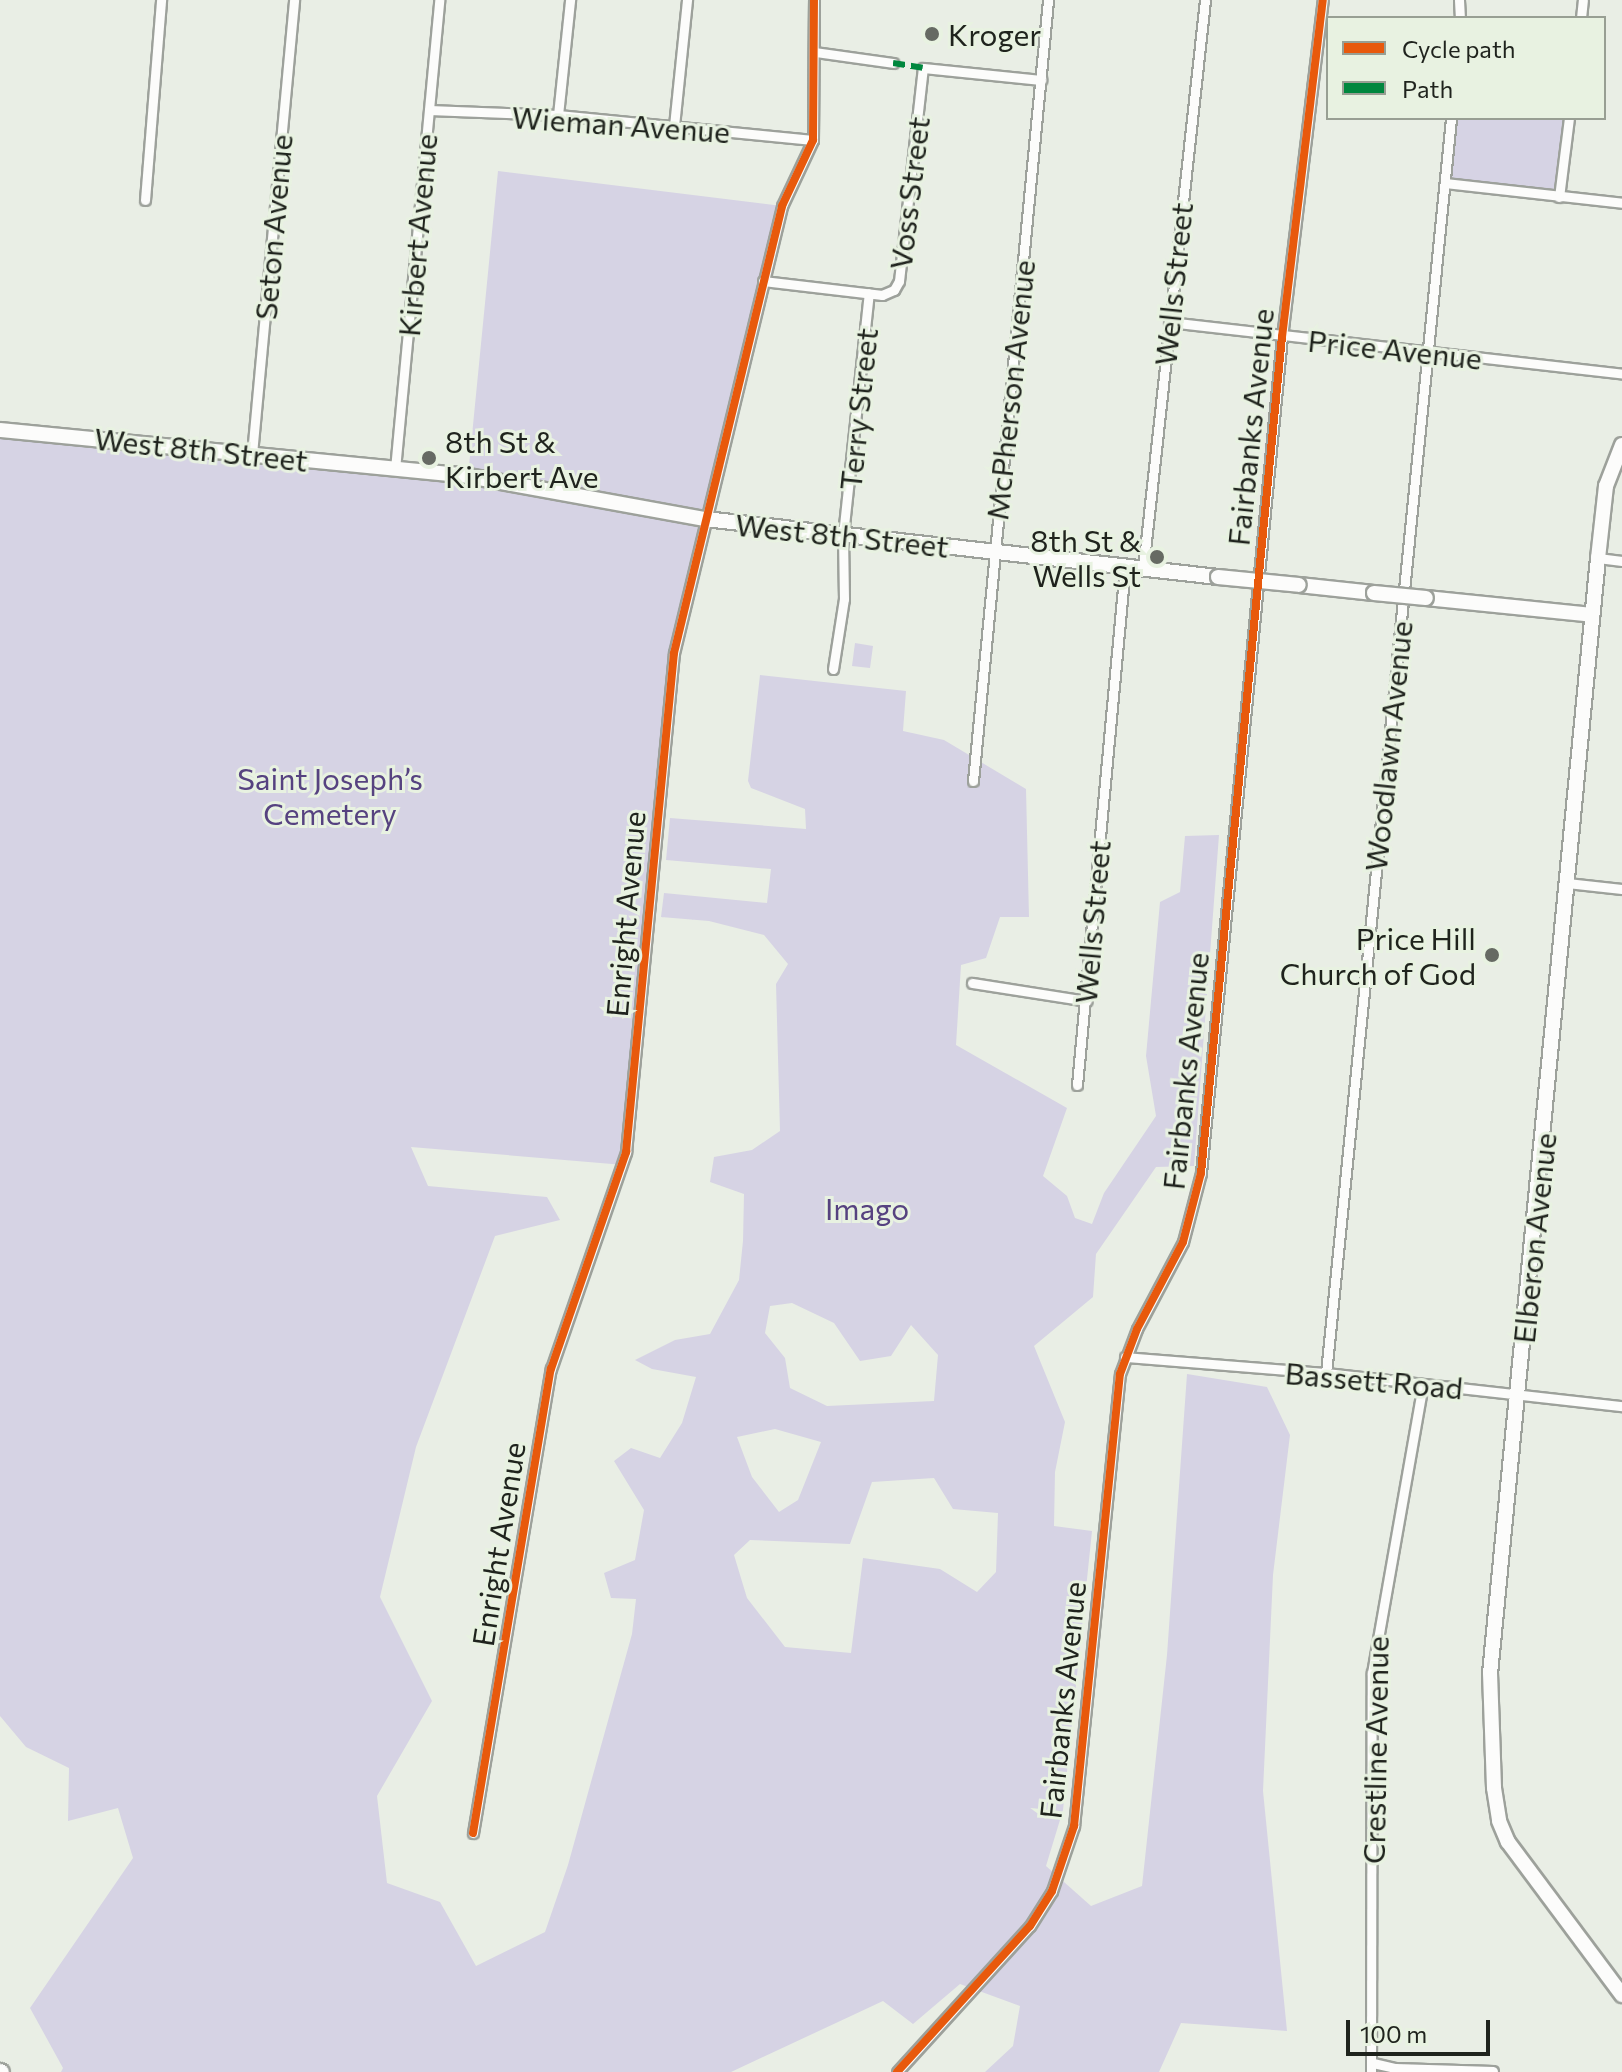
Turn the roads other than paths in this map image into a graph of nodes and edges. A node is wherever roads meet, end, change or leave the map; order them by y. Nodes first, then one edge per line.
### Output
1 (161, 0) edge
2 (294, 0) edge
3 (439, 0) edge
4 (570, 0) edge
5 (687, 0) edge
6 (814, 0) edge
7 (1048, 0) edge
8 (1205, 0) edge
9 (1323, 0) edge
10 (815, 52) junction
11 (893, 63) dead end
12 (1041, 80) junction
13 (429, 110) junction
14 (558, 115) junction
15 (1451, 120) edge
16 (1569, 120) edge
17 (674, 126) junction
18 (813, 140) junction
19 (1445, 183) junction
20 (1559, 197) junction
21 (145, 200) dead end
22 (1622, 203) edge
23 (763, 281) junction
24 (869, 293) junction
25 (1169, 322) junction
26 (1282, 337) junction
27 (1427, 353) junction
28 (1622, 374) edge
29 (0, 430) edge
30 (1622, 445) edge
31 (252, 454) junction
32 (395, 469) junction
33 (705, 519) junction
34 (843, 535) junction
35 (994, 552) junction
36 (1598, 558) junction
37 (1622, 561) edge
38 (1125, 567) junction
39 (1143, 569) junction
40 (1592, 615) junction
41 (833, 669) dead end
42 (973, 781) dead end
43 (1567, 883) junction
44 (1622, 889) edge
45 (972, 983) dead end
46 (1087, 1001) junction
47 (1077, 1085) dead end
48 (1125, 1357) junction
49 (1326, 1373) junction
50 (1423, 1385) junction
51 (1518, 1393) junction
52 (1622, 1406) edge
53 (473, 1833) dead end
54 (1622, 1995) edge
55 (1372, 2067) edge
56 (1493, 2071) edge
57 (897, 2072) edge

1 - 21 street
2 - 31 street, Seton Avenue
3 - 13 street, Kirbert Avenue
4 - 14 street
5 - 17 street
6 - 10 street, Enright Avenue
7 - 12 street, McPherson Avenue
8 - 25 street, Wells Street
9 - 26 street, Fairbanks Avenue
10 - 11 street
10 - 18 street, Enright Avenue
12 - 24 street, Voss Street
12 - 35 street, McPherson Avenue
13 - 14 street, Wieman Avenue
13 - 32 street, Kirbert Avenue
14 - 17 street, Wieman Avenue
15 - 19 street, Woodlawn Avenue
16 - 20 street
17 - 18 street, Wieman Avenue
18 - 23 street, Enright Avenue
19 - 20 street
19 - 27 street, Woodlawn Avenue
20 - 22 street
23 - 24 street
23 - 33 street, Enright Avenue
24 - 34 street, Terry Street
25 - 26 street, Price Avenue
25 - 39 street, Wells Street
26 - 27 street, Price Avenue
26 - 48 street, Fairbanks Avenue
27 - 28 street, Price Avenue
27 - 49 street, Woodlawn Avenue
29 - 31 street, West 8th Street
30 - 36 street, Elberon Avenue
31 - 32 street, West 8th Street
32 - 33 street, West 8th Street
33 - 34 street, West 8th Street
33 - 53 street, Enright Avenue
34 - 35 street, West 8th Street
34 - 41 street, Terry Street
35 - 38 street, West 8th Street
35 - 42 street, McPherson Avenue
36 - 37 street
36 - 40 street, Elberon Avenue
38 - 39 street, West 8th Street
38 - 46 street, Wells Street
39 - 40 street, West 8th Street, bridge
40 - 43 street, Elberon Avenue
43 - 44 street
43 - 51 street, Elberon Avenue
45 - 46 street
46 - 47 street, Wells Street
48 - 49 street, Bassett Road
48 - 57 street, Fairbanks Avenue
49 - 50 street, Bassett Road
50 - 51 street, Bassett Road
50 - 55 street, Crestline Avenue
51 - 52 street, Bassett Road
51 - 54 street, Elberon Avenue
55 - 56 street

